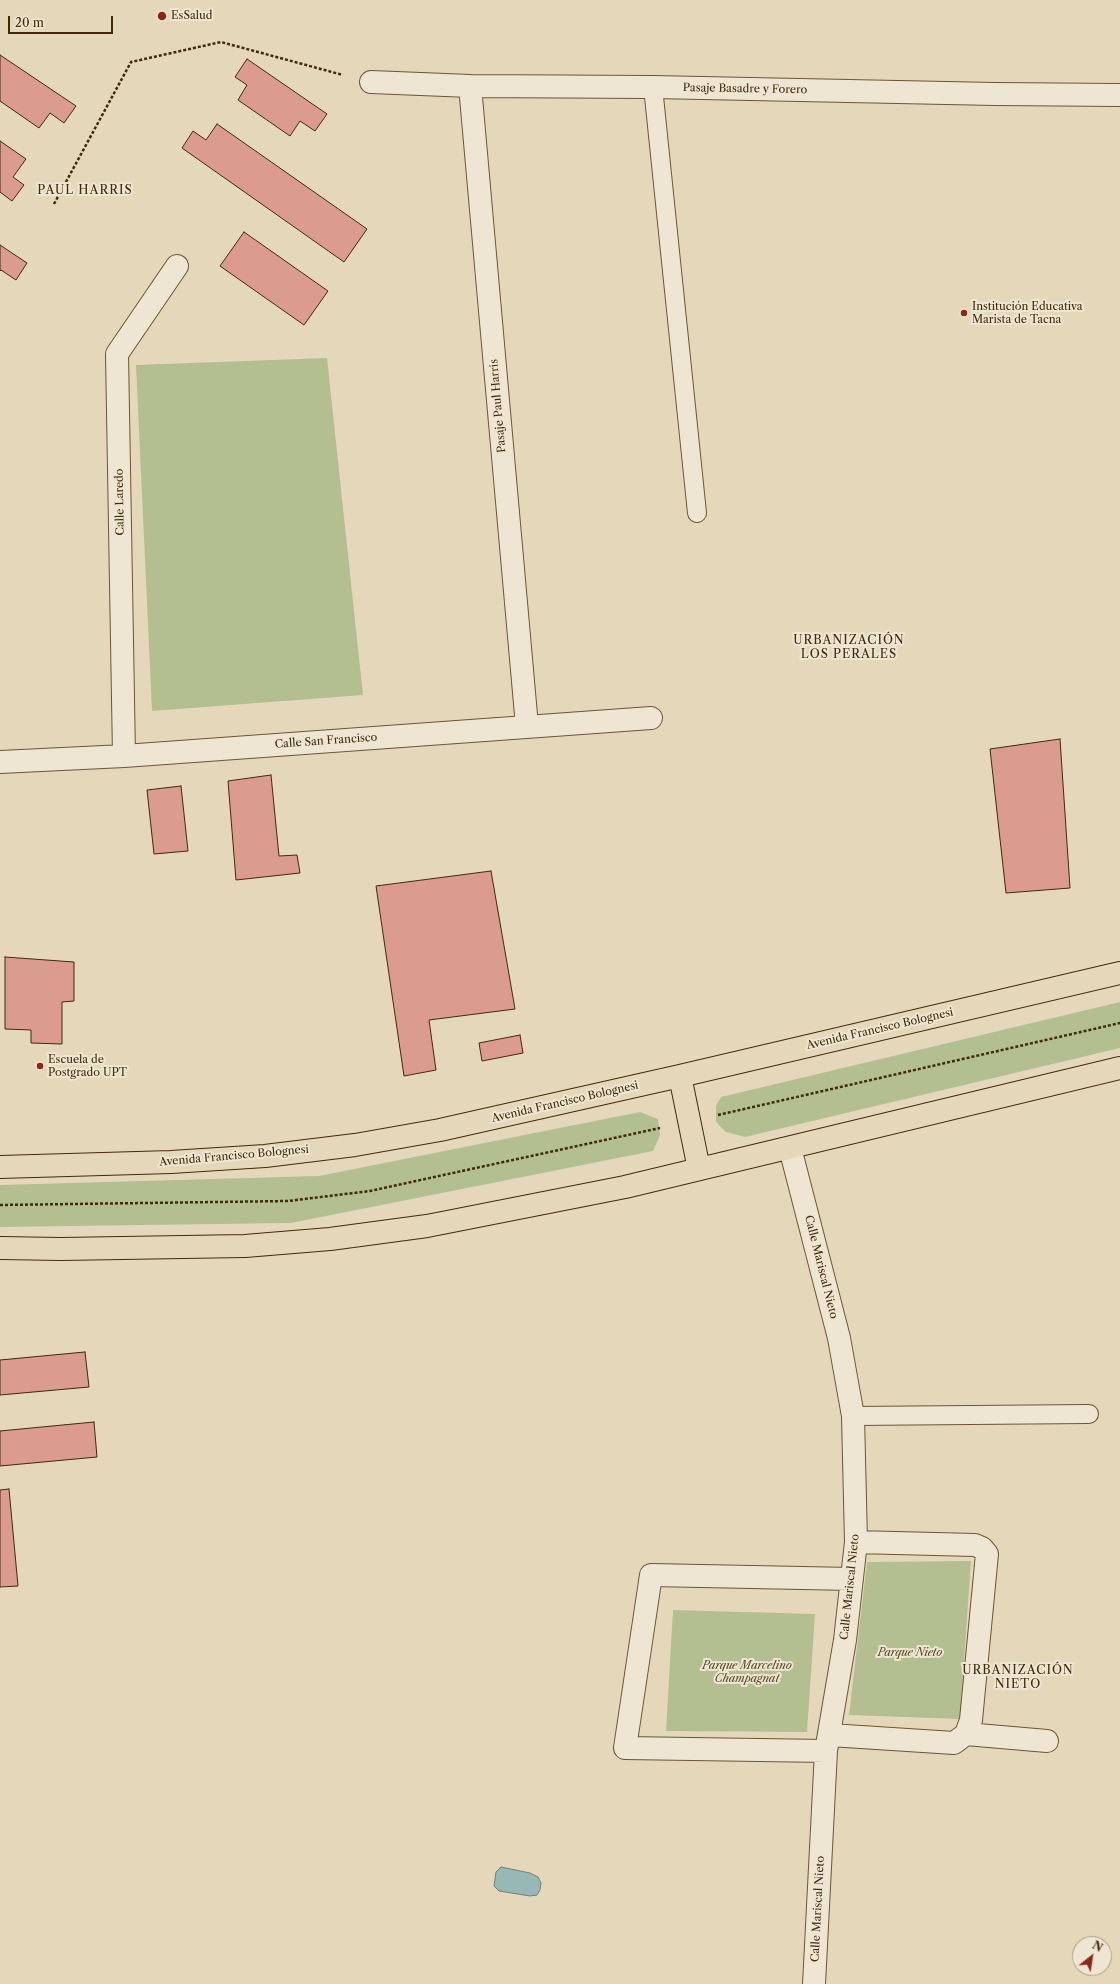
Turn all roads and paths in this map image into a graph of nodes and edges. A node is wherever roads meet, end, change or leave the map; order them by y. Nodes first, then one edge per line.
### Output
1 (371, 82) joint
2 (470, 86) junction
3 (653, 87) junction
4 (1120, 94) edge
5 (54, 204) dead end
6 (178, 266) dead end
7 (697, 513) dead end
8 (651, 718) dead end
9 (527, 726) junction
10 (124, 756) junction
11 (0, 762) edge
12 (1120, 973) edge
13 (1120, 1023) edge
14 (1120, 1068) edge
15 (680, 1076) junction
16 (689, 1122) junction
17 (790, 1148) junction
18 (0, 1167) edge
19 (699, 1169) junction
20 (0, 1205) edge
21 (0, 1248) edge
22 (1089, 1414) dead end
23 (853, 1416) junction
24 (856, 1542) junction
25 (852, 1579) junction
26 (966, 1734) junction
27 (1046, 1741) dead end
28 (828, 1743) junction
29 (814, 1984) edge

1 - 2 street, Pasaje Basadre y Forero
1 - 5 path
2 - 3 street, Pasaje Basadre y Forero
2 - 9 street, Pasaje Paul Harris
3 - 4 street, Pasaje Basadre y Forero
3 - 7 lane
6 - 10 street, Calle Laredo
8 - 9 street, Calle San Francisco
9 - 10 street, Calle San Francisco
10 - 11 street, Calle San Francisco
12 - 15 main road, Avenida Francisco Bolognesi
13 - 16 path
14 - 17 main road
15 - 16 main road
15 - 18 main road, Avenida Francisco Bolognesi
16 - 19 main road
16 - 20 path
17 - 19 main road
17 - 23 street, Calle Mariscal Nieto
19 - 21 main road
22 - 23 lane
23 - 24 street, Calle Mariscal Nieto
24 - 25 street, Calle Mariscal Nieto
24 - 26 street
25 - 28 street, Calle Mariscal Nieto
25 - 28 street
26 - 27 street
26 - 28 street
28 - 29 street, Calle Mariscal Nieto

